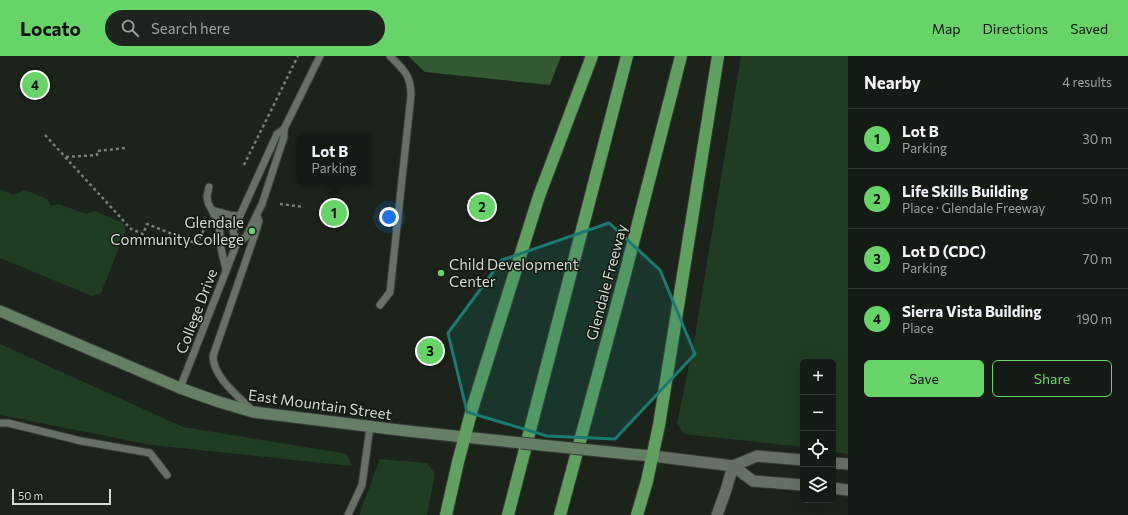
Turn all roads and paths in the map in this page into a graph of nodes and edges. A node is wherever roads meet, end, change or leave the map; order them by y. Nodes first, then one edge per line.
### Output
1 (298, 56) edge
2 (320, 56) edge
3 (390, 56) edge
4 (592, 56) edge
5 (627, 56) edge
6 (681, 56) edge
7 (718, 56) edge
8 (284, 129) junction
9 (45, 135) dead end
10 (125, 148) dead end
11 (65, 158) junction
12 (244, 165) dead end
13 (209, 187) dead end
14 (280, 204) dead end
15 (304, 207) dead end
16 (212, 210) junction
17 (239, 216) junction
18 (256, 216) junction
19 (209, 220) dead end
20 (237, 243) junction
21 (226, 270) junction
22 (380, 305) dead end
23 (0, 311) edge
24 (180, 388) junction
25 (253, 412) junction
26 (0, 423) edge
27 (370, 427) junction
28 (464, 437) junction
29 (653, 456) junction
30 (800, 460) edge
31 (836, 463) edge
32 (848, 464) edge
33 (733, 466) junction
34 (167, 475) dead end
35 (800, 485) edge
36 (836, 488) edge
37 (848, 490) edge
38 (348, 515) edge
39 (446, 515) edge
40 (508, 515) edge
41 (560, 515) edge
42 (637, 515) edge
43 (717, 515) edge

1 - 12 path
2 - 8 lane, College Drive
3 - 22 lane
4 - 28 highway
5 - 40 highway
6 - 41 highway, Glendale Freeway
7 - 29 highway
8 - 17 lane, College Drive
8 - 18 lane, College Drive
9 - 11 path
10 - 11 path
11 - 19 path
13 - 16 lane
14 - 15 path
16 - 17 lane
16 - 21 lane
17 - 20 lane, College Drive
18 - 20 lane, College Drive
18 - 25 lane
20 - 21 lane, College Drive
21 - 24 lane, College Drive
23 - 24 main road, East Mountain Street
24 - 25 main road, East Mountain Street
25 - 27 main road, East Mountain Street
26 - 34 lane
27 - 28 main road, East Mountain Street
27 - 38 lane
28 - 29 main road, East Mountain Street, bridge
28 - 39 highway
29 - 33 street
29 - 42 highway
30 - 33 street
31 - 32 street
33 - 35 street
33 - 43 street
36 - 37 street

